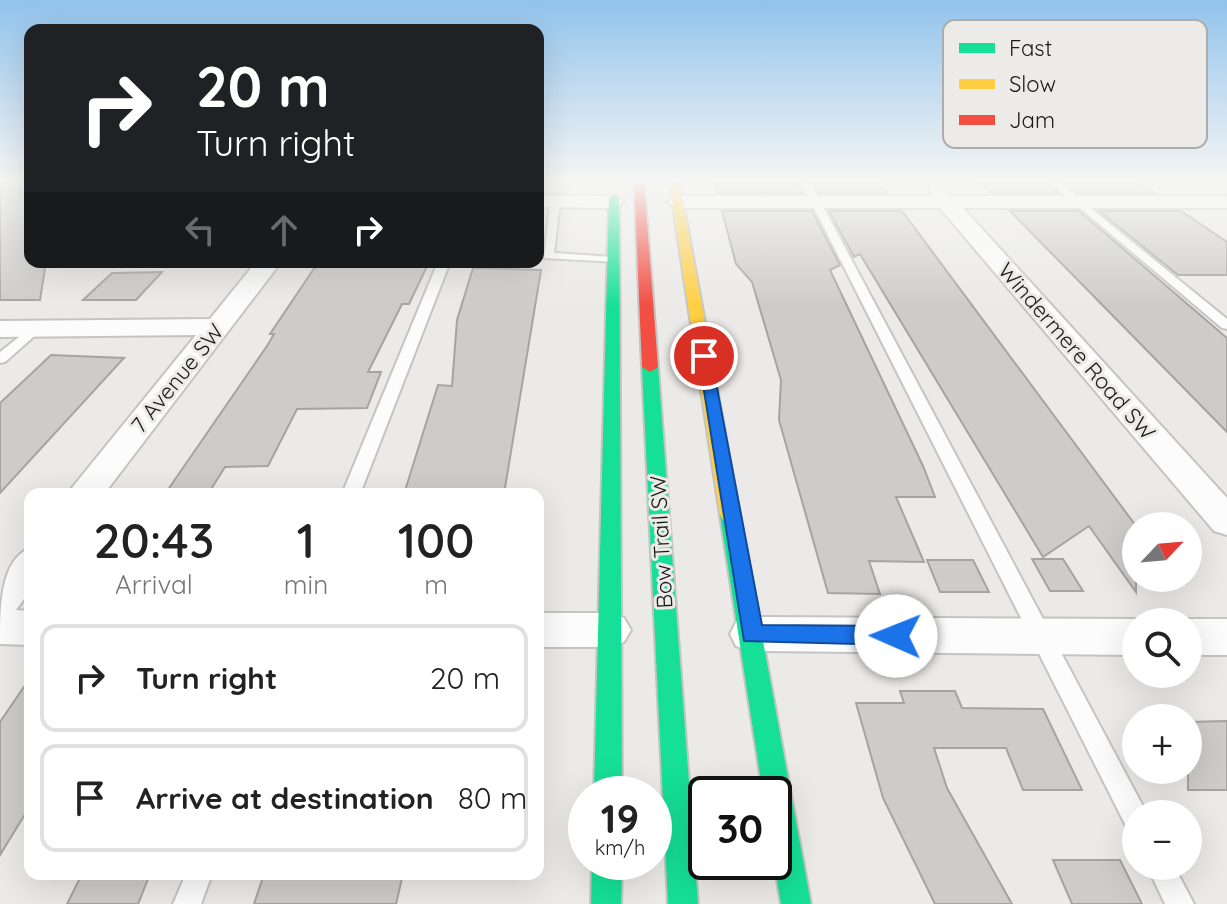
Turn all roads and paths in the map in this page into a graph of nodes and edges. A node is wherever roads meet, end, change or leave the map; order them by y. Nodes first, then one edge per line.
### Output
1 (547, 222) edge
2 (614, 222) edge
3 (642, 222) edge
4 (681, 222) edge
5 (826, 222) edge
6 (964, 222) edge
7 (1102, 222) edge
8 (613, 260) junction
9 (264, 268) edge
10 (442, 268) edge
11 (1227, 325) edge
12 (218, 327) junction
13 (0, 329) edge
14 (34, 329) junction
15 (0, 359) edge
16 (90, 488) edge
17 (353, 488) edge
18 (1227, 522) edge
19 (24, 570) edge
20 (0, 600) edge
21 (0, 627) edge
22 (24, 628) edge
23 (544, 630) edge
24 (609, 630) junction
25 (752, 634) junction
26 (1042, 637) junction
27 (1122, 637) edge
28 (1202, 637) edge
29 (1227, 637) edge
30 (608, 776) edge
31 (1126, 800) edge
32 (197, 880) edge
33 (607, 880) edge
34 (1167, 880) edge
35 (187, 904) edge
36 (606, 904) edge
37 (683, 904) edge
38 (796, 904) edge
39 (1180, 904) edge

1 - 8 lane
2 - 8 main road
3 - 37 main road, Bow Trail SW
4 - 25 main road
5 - 26 lane
6 - 18 street, Windermere Road SW
7 - 11 lane
8 - 24 main road
9 - 12 street, 7 Avenue SW
10 - 17 lane
12 - 14 street
12 - 16 street, 7 Avenue SW
13 - 14 street
14 - 15 lane
19 - 20 street
21 - 22 street
23 - 24 street
24 - 30 main road
25 - 26 street
25 - 38 main road
26 - 27 street
26 - 31 lane
28 - 29 street
32 - 35 lane
33 - 36 main road
34 - 39 lane

